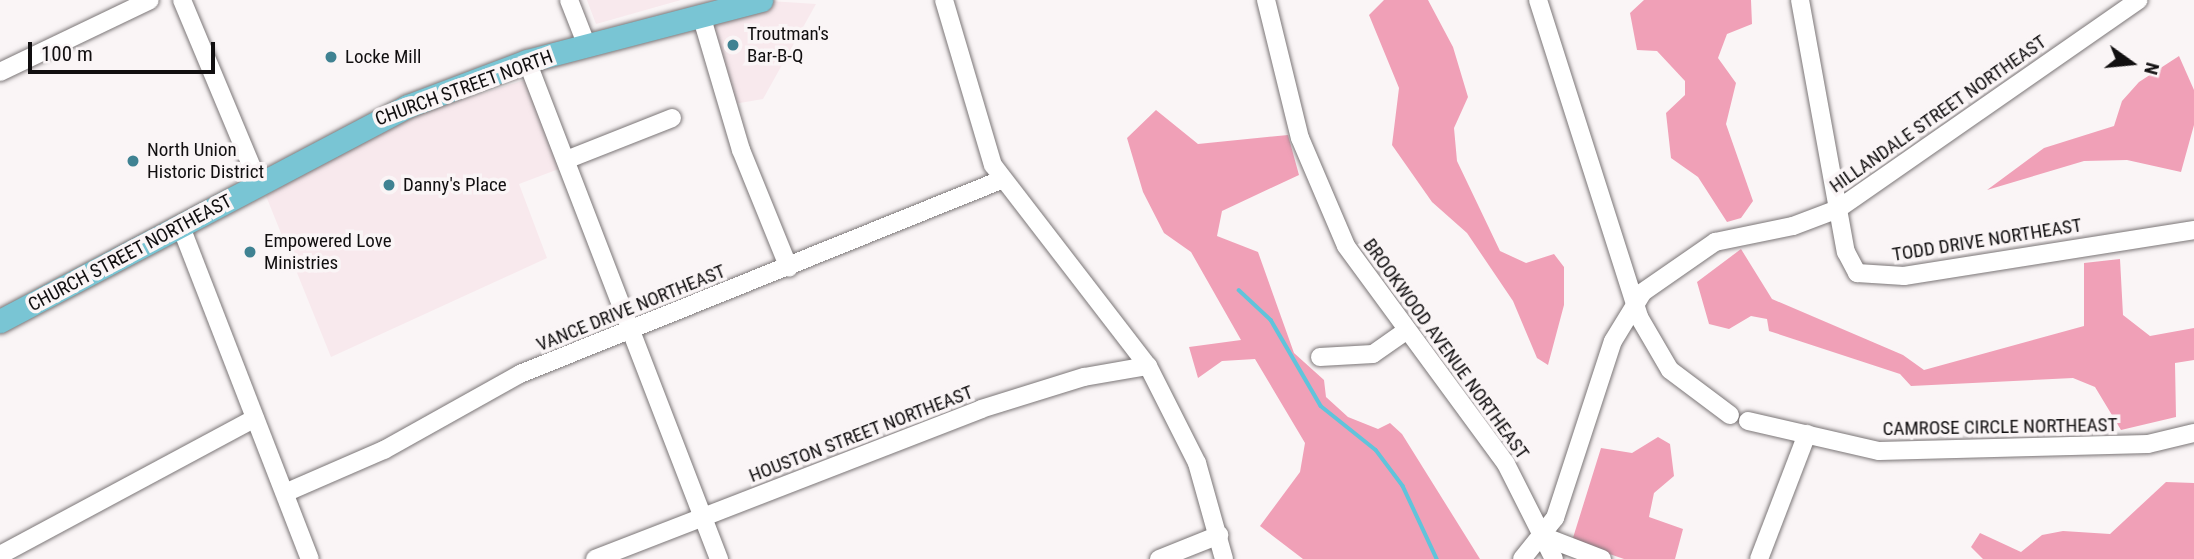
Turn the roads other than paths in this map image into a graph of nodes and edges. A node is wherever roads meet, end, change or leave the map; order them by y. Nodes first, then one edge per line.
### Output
1 (150, 0) edge
2 (182, 0) edge
3 (569, 0) edge
4 (761, 0) edge
5 (944, 0) edge
6 (1266, 0) edge
7 (1538, 0) edge
8 (2139, 0) edge
9 (1803, 2) edge
10 (701, 15) junction
11 (587, 46) junction
12 (527, 61) junction
13 (0, 72) edge
14 (672, 118) dead end
15 (566, 160) junction
16 (1001, 180) junction
17 (259, 184) junction
18 (1838, 209) junction
19 (181, 227) junction
20 (2194, 230) edge
21 (789, 268) junction
22 (1634, 303) junction
23 (0, 321) edge
24 (632, 330) junction
25 (1405, 332) junction
26 (1320, 357) dead end
27 (1148, 366) junction
28 (1730, 415) dead end
29 (255, 418) junction
30 (1748, 421) dead end
31 (2194, 433) edge
32 (1807, 434) junction
33 (285, 494) junction
34 (703, 517) junction
35 (1219, 536) junction
36 (1545, 537) junction
37 (308, 552) edge
38 (0, 555) edge
39 (325, 559) edge
40 (595, 559) edge
41 (719, 559) edge
42 (1159, 559) edge
43 (1224, 559) edge
44 (1522, 559) edge
45 (1554, 559) edge
46 (1602, 559) edge
47 (1759, 559) edge

1 - 13 street
2 - 17 street
3 - 11 street
4 - 10 main road, CHURCH STREET NORTH
5 - 16 street
6 - 25 street, BROOKWOOD AVENUE NORTHEAST
7 - 22 street
8 - 18 street, HILLANDALE STREET NORTHEAST
9 - 18 street, TODD DRIVE NORTHEAST
10 - 11 main road, CHURCH STREET NORTH
10 - 21 street
11 - 12 main road, CHURCH STREET NORTH
12 - 15 street
12 - 17 main road, CHURCH STREET NORTH
14 - 15 street
15 - 24 street
16 - 21 street, VANCE DRIVE NORTHEAST
16 - 27 street
17 - 19 main road, CHURCH STREET NORTHEAST
18 - 20 street, TODD DRIVE NORTHEAST
18 - 22 street, HILLANDALE STREET NORTHEAST
19 - 23 main road, CHURCH STREET NORTHEAST
19 - 29 street
21 - 24 street, VANCE DRIVE NORTHEAST
22 - 28 street
22 - 36 street, HILLANDALE STREET NORTHEAST
24 - 33 street, VANCE DRIVE NORTHEAST
24 - 34 street
25 - 26 street
25 - 36 street, BROOKWOOD AVENUE NORTHEAST
27 - 34 street, HOUSTON STREET NORTHEAST
27 - 35 street
29 - 33 street
29 - 38 street
30 - 32 street, CAMROSE CIRCLE NORTHEAST
31 - 32 street, CAMROSE CIRCLE NORTHEAST
32 - 47 street
33 - 37 street
34 - 40 street, HOUSTON STREET NORTHEAST
34 - 41 street
35 - 42 street
35 - 43 street
36 - 44 street, HILLANDALE STREET NORTHEAST
36 - 45 street, BROOKWOOD AVENUE NORTHEAST
36 - 46 street
37 - 39 street

